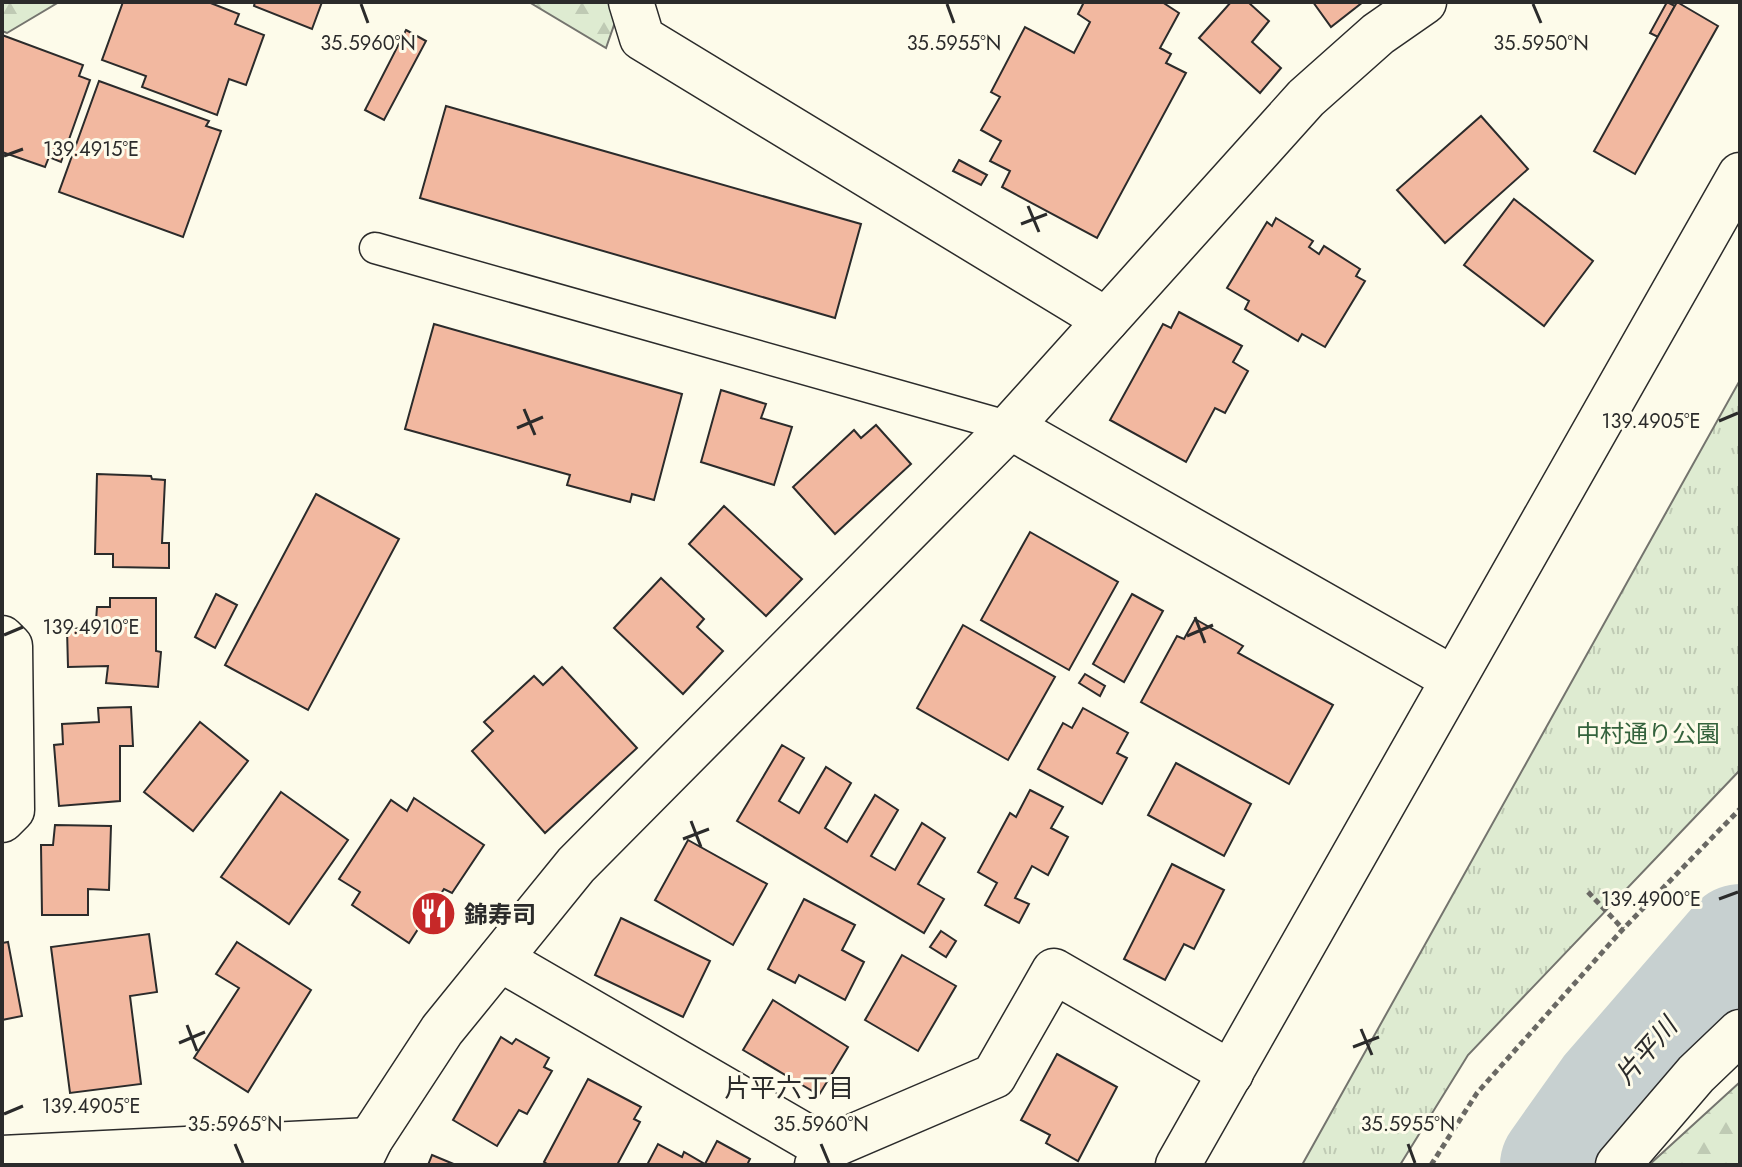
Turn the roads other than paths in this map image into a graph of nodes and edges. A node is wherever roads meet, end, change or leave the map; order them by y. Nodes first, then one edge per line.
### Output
1 (631, 2) edge
2 (1424, 2) edge
3 (1740, 175) edge
4 (375, 248) dead end
5 (1106, 320) junction
6 (1010, 427) junction
7 (2, 638) edge
8 (1452, 678) junction
9 (2, 820) edge
10 (500, 959) junction
11 (1740, 1032) edge
12 (1231, 1073) junction
13 (364, 1153) edge
14 (822, 1156) edge
15 (2, 1158) edge
16 (1178, 1165) edge
17 (1618, 1165) edge

1 - 5 street
2 - 5 street
3 - 8 street
4 - 6 lane
5 - 6 street
6 - 8 street
6 - 10 street
7 - 9 street
8 - 12 street
10 - 13 street
10 - 14 street
11 - 17 street
12 - 14 street
12 - 16 street
13 - 15 street

